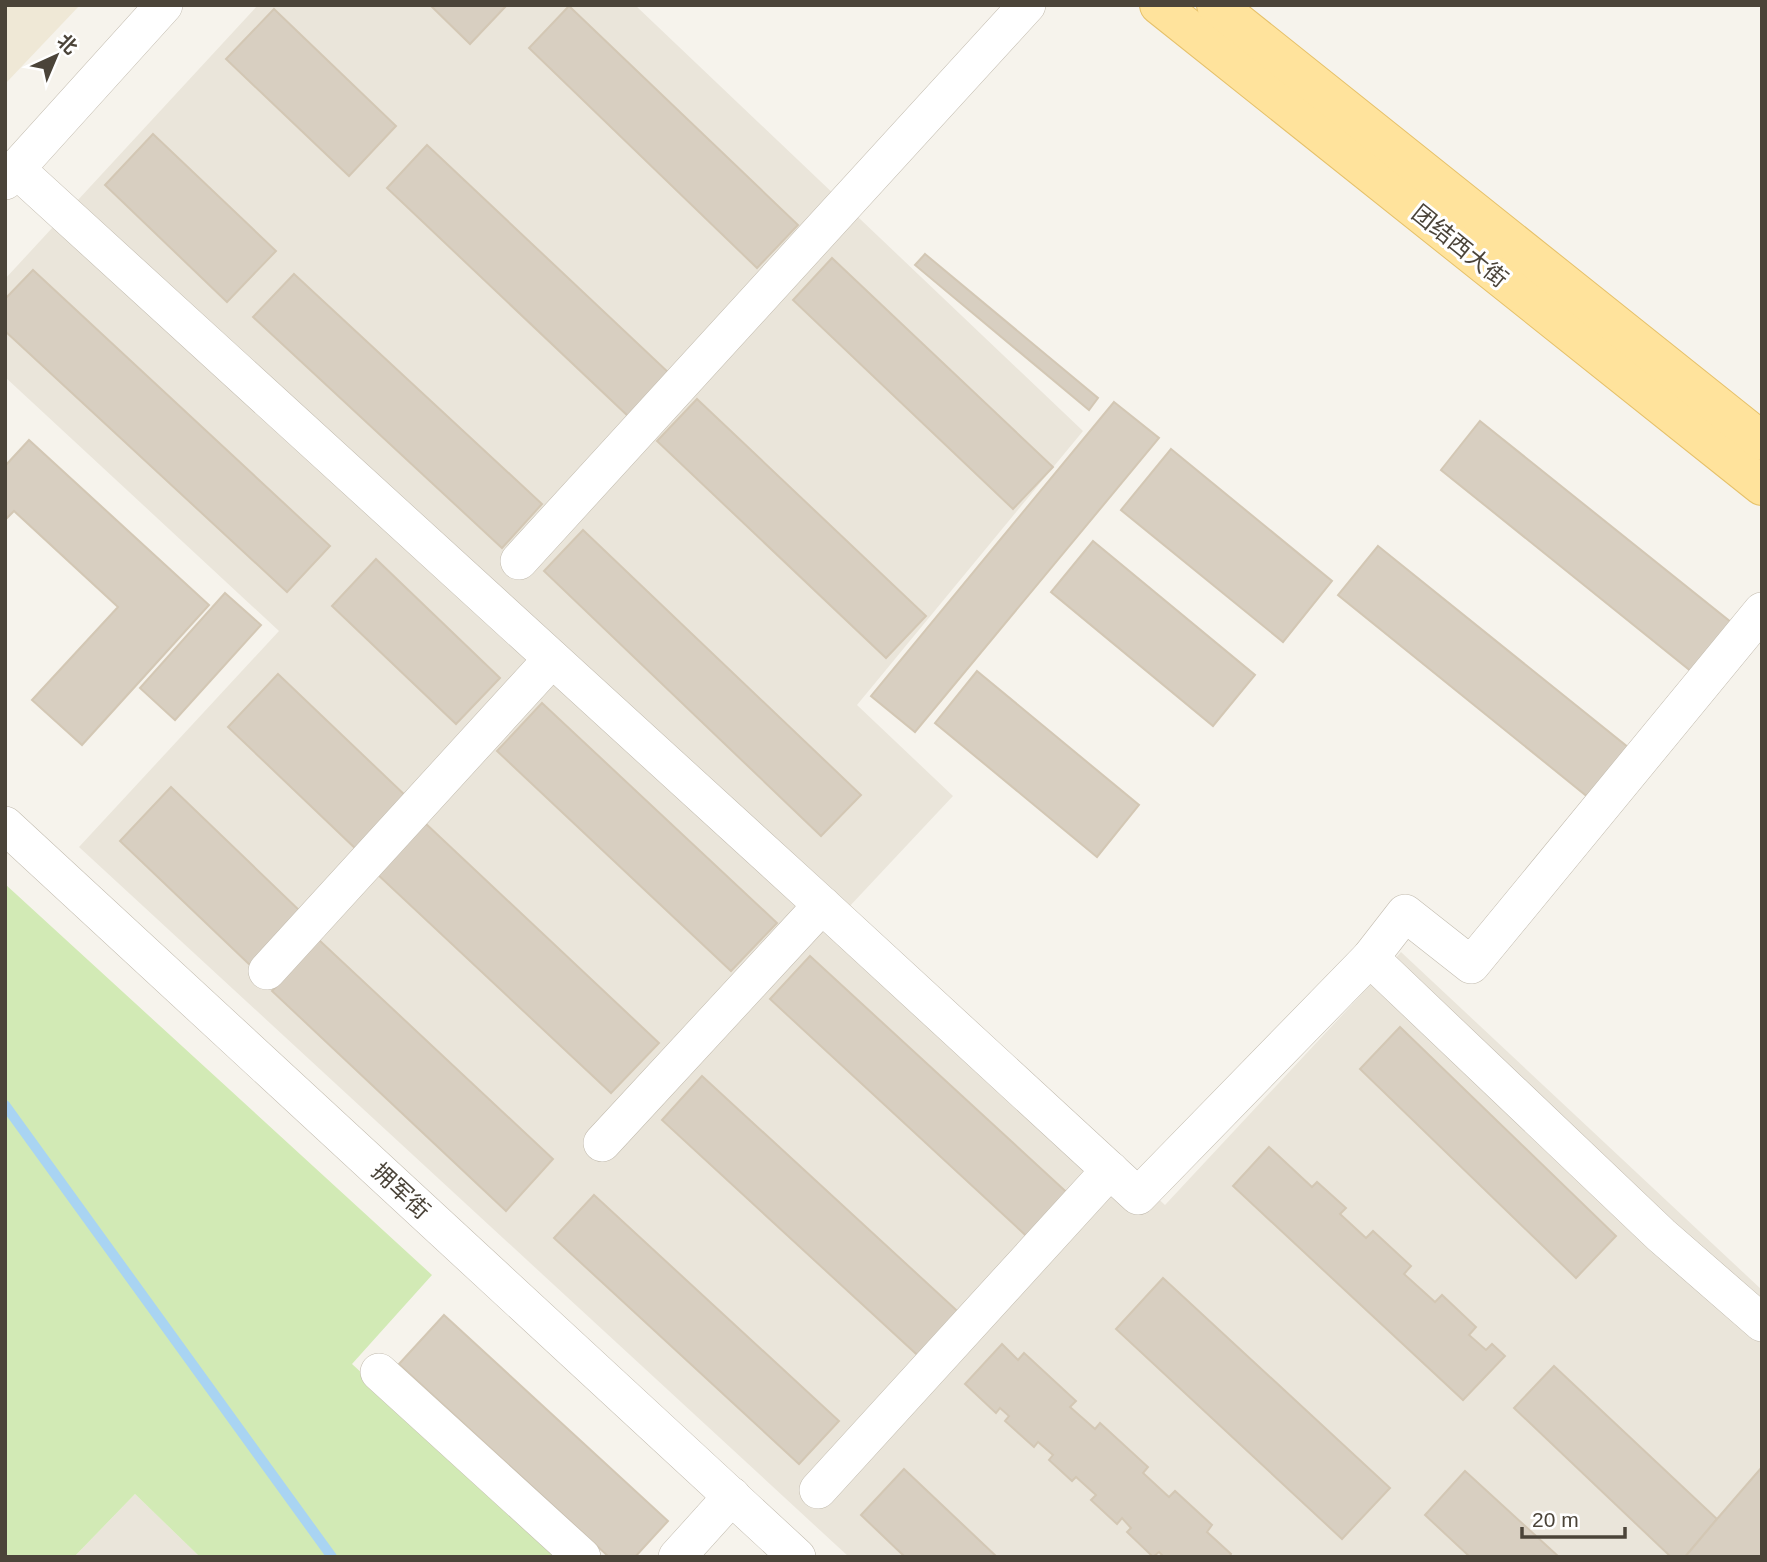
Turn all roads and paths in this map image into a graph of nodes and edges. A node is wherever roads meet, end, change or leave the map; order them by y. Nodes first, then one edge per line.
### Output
1 (164, 5) edge
2 (1027, 5) edge
3 (1159, 5) edge
4 (1216, 5) edge
5 (10, 175) edge
6 (1762, 441) edge
7 (1762, 486) edge
8 (519, 561) dead end
9 (1762, 611) edge
10 (552, 659) junction
11 (5, 825) edge
12 (822, 905) junction
13 (1370, 958) junction
14 (267, 971) dead end
15 (602, 1143) dead end
16 (1110, 1170) junction
17 (1762, 1323) edge
18 (379, 1372) dead end
19 (818, 1490) dead end
20 (732, 1496) junction
21 (582, 1557) edge
22 (677, 1557) edge
23 (797, 1557) edge

1 - 5 street
2 - 8 street
3 - 7 main road, 团结西大街
4 - 6 main road, 团结西大街
5 - 10 street
9 - 13 street
10 - 12 street
10 - 14 street
11 - 20 street, 拥军街
12 - 15 street
12 - 16 street
13 - 16 street
13 - 17 street
16 - 19 street
18 - 21 street
20 - 22 street
20 - 23 street, 拥军街

